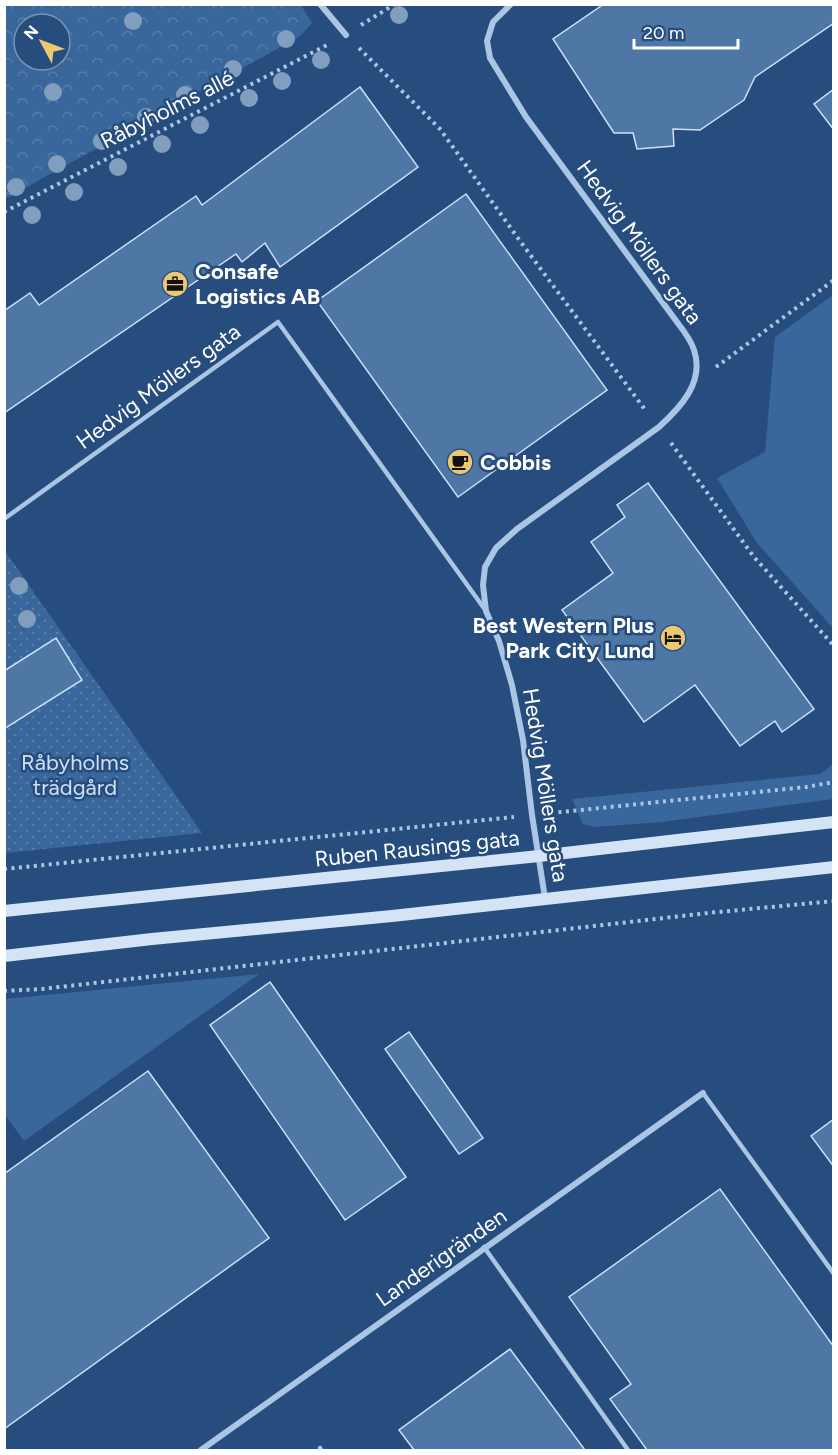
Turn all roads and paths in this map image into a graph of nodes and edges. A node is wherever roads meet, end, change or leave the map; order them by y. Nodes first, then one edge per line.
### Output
1 (320, 4) edge
2 (395, 4) edge
3 (511, 4) edge
4 (346, 35) junction
5 (4, 212) edge
6 (834, 280) edge
7 (694, 384) junction
8 (659, 427) junction
9 (4, 519) edge
10 (486, 611) junction
11 (834, 646) edge
12 (834, 782) edge
13 (532, 815) junction
14 (834, 822) edge
15 (539, 856) junction
16 (834, 867) edge
17 (4, 869) edge
18 (545, 898) junction
19 (834, 902) edge
20 (4, 911) edge
21 (4, 956) edge
22 (4, 991) edge
23 (703, 1093) joint
24 (484, 1247) junction
25 (834, 1274) edge
26 (201, 1450) edge
27 (628, 1450) edge

1 - 4 street
2 - 4 path, Råbyholms allé
3 - 7 street, Hedvig Möllers gata
4 - 5 path, Råbyholms allé
4 - 8 path
6 - 7 path
7 - 8 street, Hedvig Möllers gata
8 - 10 street, Hedvig Möllers gata
8 - 11 path
9 - 10 lane, Hedvig Möllers gata
10 - 13 street, Hedvig Möllers gata
12 - 13 path
13 - 15 street, Hedvig Möllers gata
13 - 17 path
14 - 15 main road, Ruben Rausings gata
15 - 18 street, Hedvig Möllers gata
15 - 20 main road, Ruben Rausings gata
16 - 18 main road
18 - 21 main road
19 - 22 path
23 - 24 street, Landerigränden
23 - 25 lane
24 - 26 street, Landerigränden
24 - 27 lane

